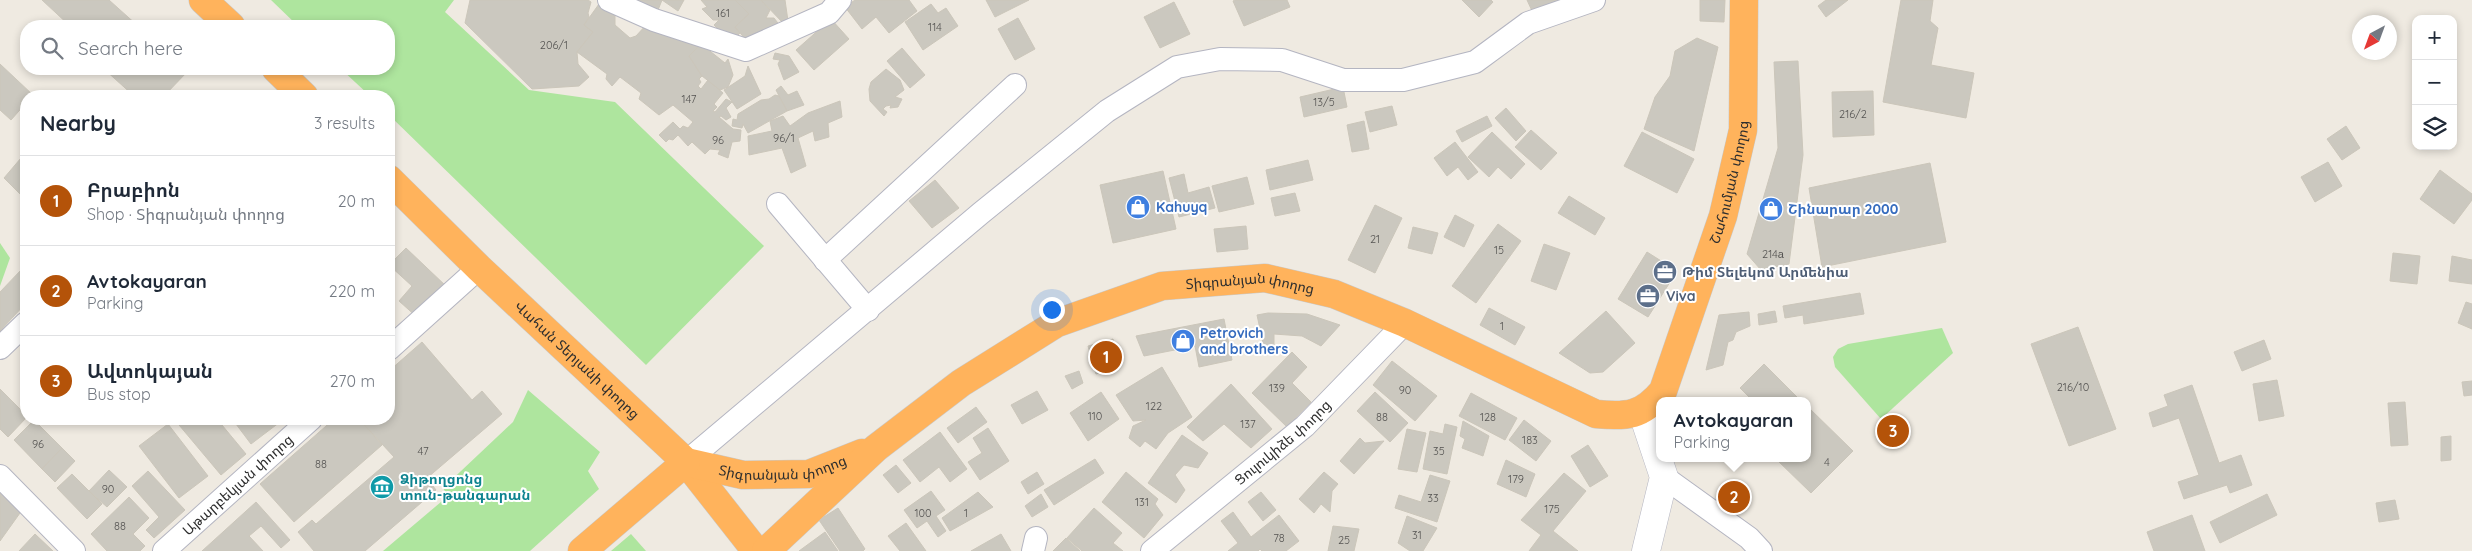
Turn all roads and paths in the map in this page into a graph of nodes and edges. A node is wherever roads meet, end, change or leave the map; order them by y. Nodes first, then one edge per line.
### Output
1 (203, 0) edge
2 (609, 0) edge
3 (840, 0) edge
4 (1594, 0) edge
5 (1744, 0) edge
6 (225, 20) edge
7 (281, 75) edge
8 (1015, 85) dead end
9 (294, 90) edge
10 (395, 186) edge
11 (778, 204) dead end
12 (825, 260) junction
13 (479, 268) junction
14 (868, 310) junction
15 (1405, 323) junction
16 (20, 328) edge
17 (395, 345) edge
18 (0, 348) edge
19 (1657, 397) edge
20 (1656, 398) edge
21 (1642, 411) junction
22 (304, 425) edge
23 (876, 448) junction
24 (1656, 453) edge
25 (686, 462) junction
26 (1659, 462) edge
27 (0, 476) edge
28 (1664, 477) junction
29 (74, 551) edge
30 (164, 551) edge
31 (582, 551) edge
32 (756, 551) edge
33 (766, 551) edge
34 (1152, 551) edge
35 (1646, 551) edge
36 (1762, 551) edge

1 - 6 highway
2 - 3 street
4 - 14 street
5 - 19 highway, Շահումյան փողոց
7 - 9 highway
8 - 12 street
10 - 13 highway, Վահան Տերյանի փողոց
11 - 12 street
12 - 14 street
13 - 17 street
13 - 25 highway, Վահան Տերյանի փողոց
14 - 25 street
15 - 21 highway, Տիգրանյան փողոց
15 - 23 highway, Տիգրանյան փողոց
15 - 34 street, Ցուլուկիձե փողոց
16 - 18 street
20 - 21 highway, Շահումյան փողոց
21 - 24 street
22 - 30 street, Աթարբեկյան փողոց
23 - 25 highway, Տիգրանյան փողոց
23 - 33 highway, Տիգրանյան փողոց
25 - 31 highway
25 - 32 highway, Վահան Տերյանի փողոց
26 - 28 street
27 - 29 street
28 - 35 street
28 - 36 street

